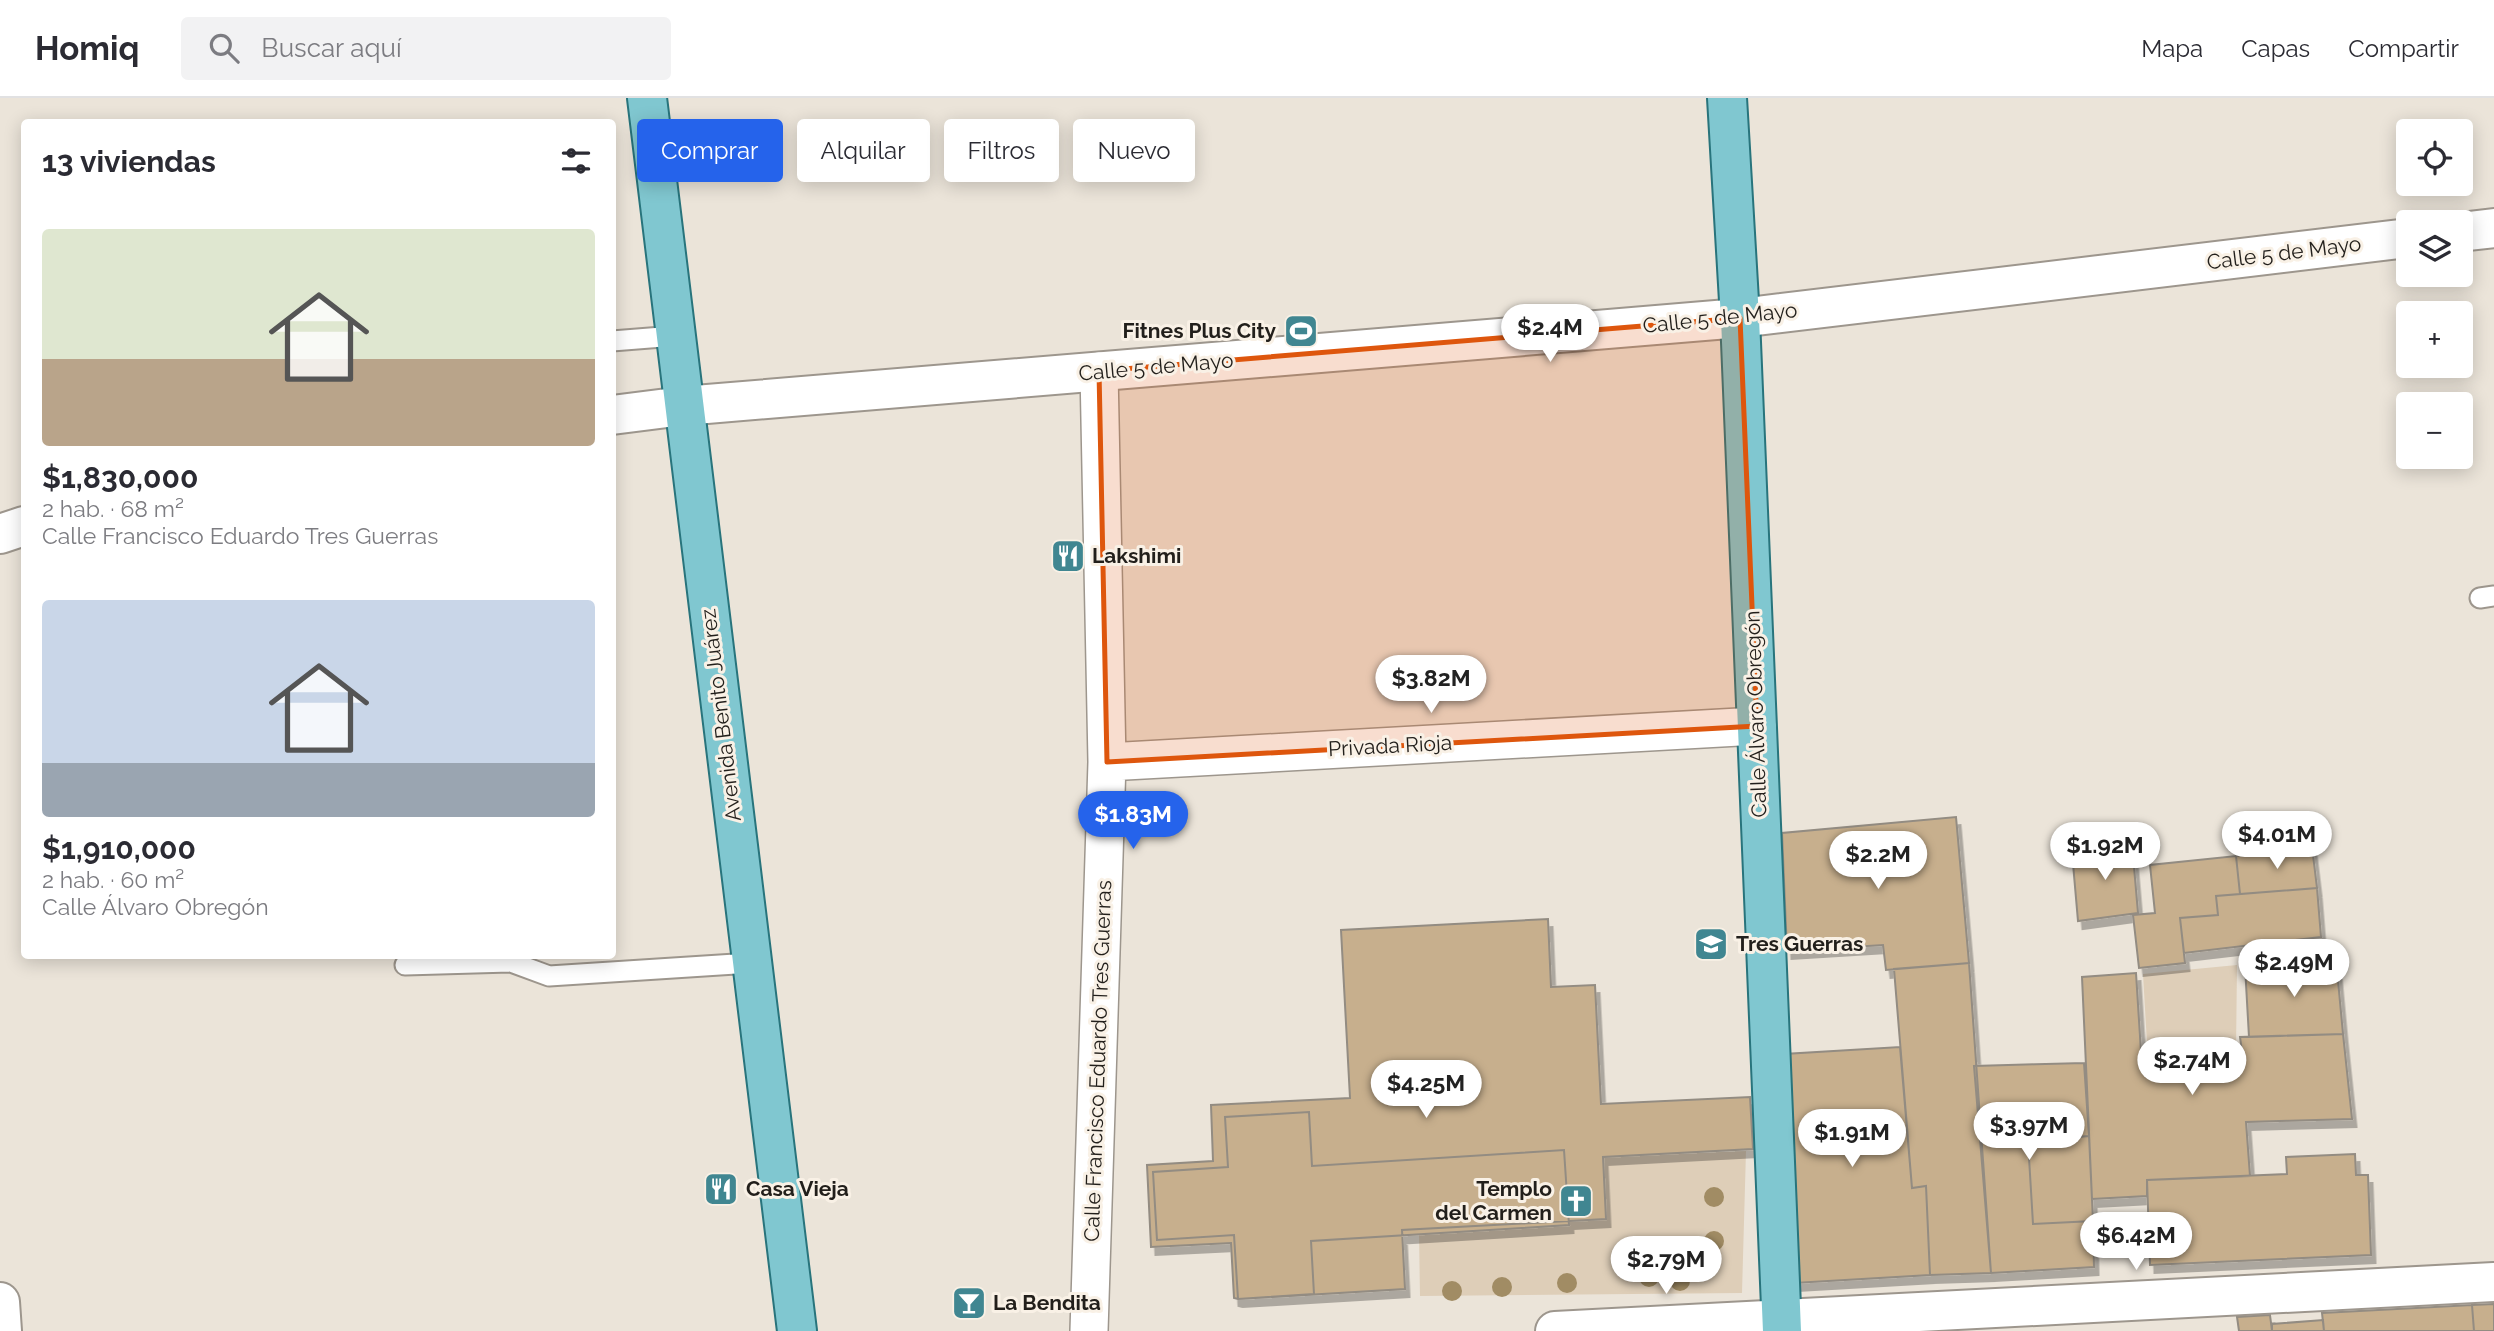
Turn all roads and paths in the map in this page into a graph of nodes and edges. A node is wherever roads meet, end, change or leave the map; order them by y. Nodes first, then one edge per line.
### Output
1 (647, 98) edge
2 (1727, 98) edge
3 (2494, 228) edge
4 (2473, 230) edge
5 (2396, 239) edge
6 (1740, 318) junction
7 (675, 336) junction
8 (616, 341) edge
9 (1099, 371) junction
10 (683, 406) junction
11 (616, 414) edge
12 (21, 527) edge
13 (0, 534) edge
14 (1757, 726) junction
15 (1107, 762) junction
16 (751, 963) junction
17 (405, 965) dead end
18 (2494, 1282) edge
19 (0, 1302) edge
20 (1781, 1326) edge
21 (2, 1331) edge
22 (797, 1331) edge
23 (1089, 1331) edge
24 (1555, 1331) edge

1 - 7 main road, Avenida Benito Juárez
2 - 6 main road, Calle Álvaro Obregón
3 - 4 main road
5 - 6 main road, Calle 5 de Mayo
6 - 9 main road, Calle 5 de Mayo
6 - 14 main road, Calle Álvaro Obregón
7 - 8 lane
7 - 10 main road, Avenida Benito Juárez
9 - 10 main road, Calle 5 de Mayo
9 - 15 street, Calle Francisco Eduardo Tres Guerras
10 - 11 main road, Calle 5 de Mayo
10 - 16 main road, Avenida Benito Juárez
12 - 13 main road
14 - 15 street, Privada Rioja
14 - 20 main road, Calle Álvaro Obregón
15 - 23 street, Calle Francisco Eduardo Tres Guerras
16 - 17 lane
16 - 22 main road, Avenida Benito Juárez
18 - 20 main road
19 - 21 main road
20 - 24 main road

